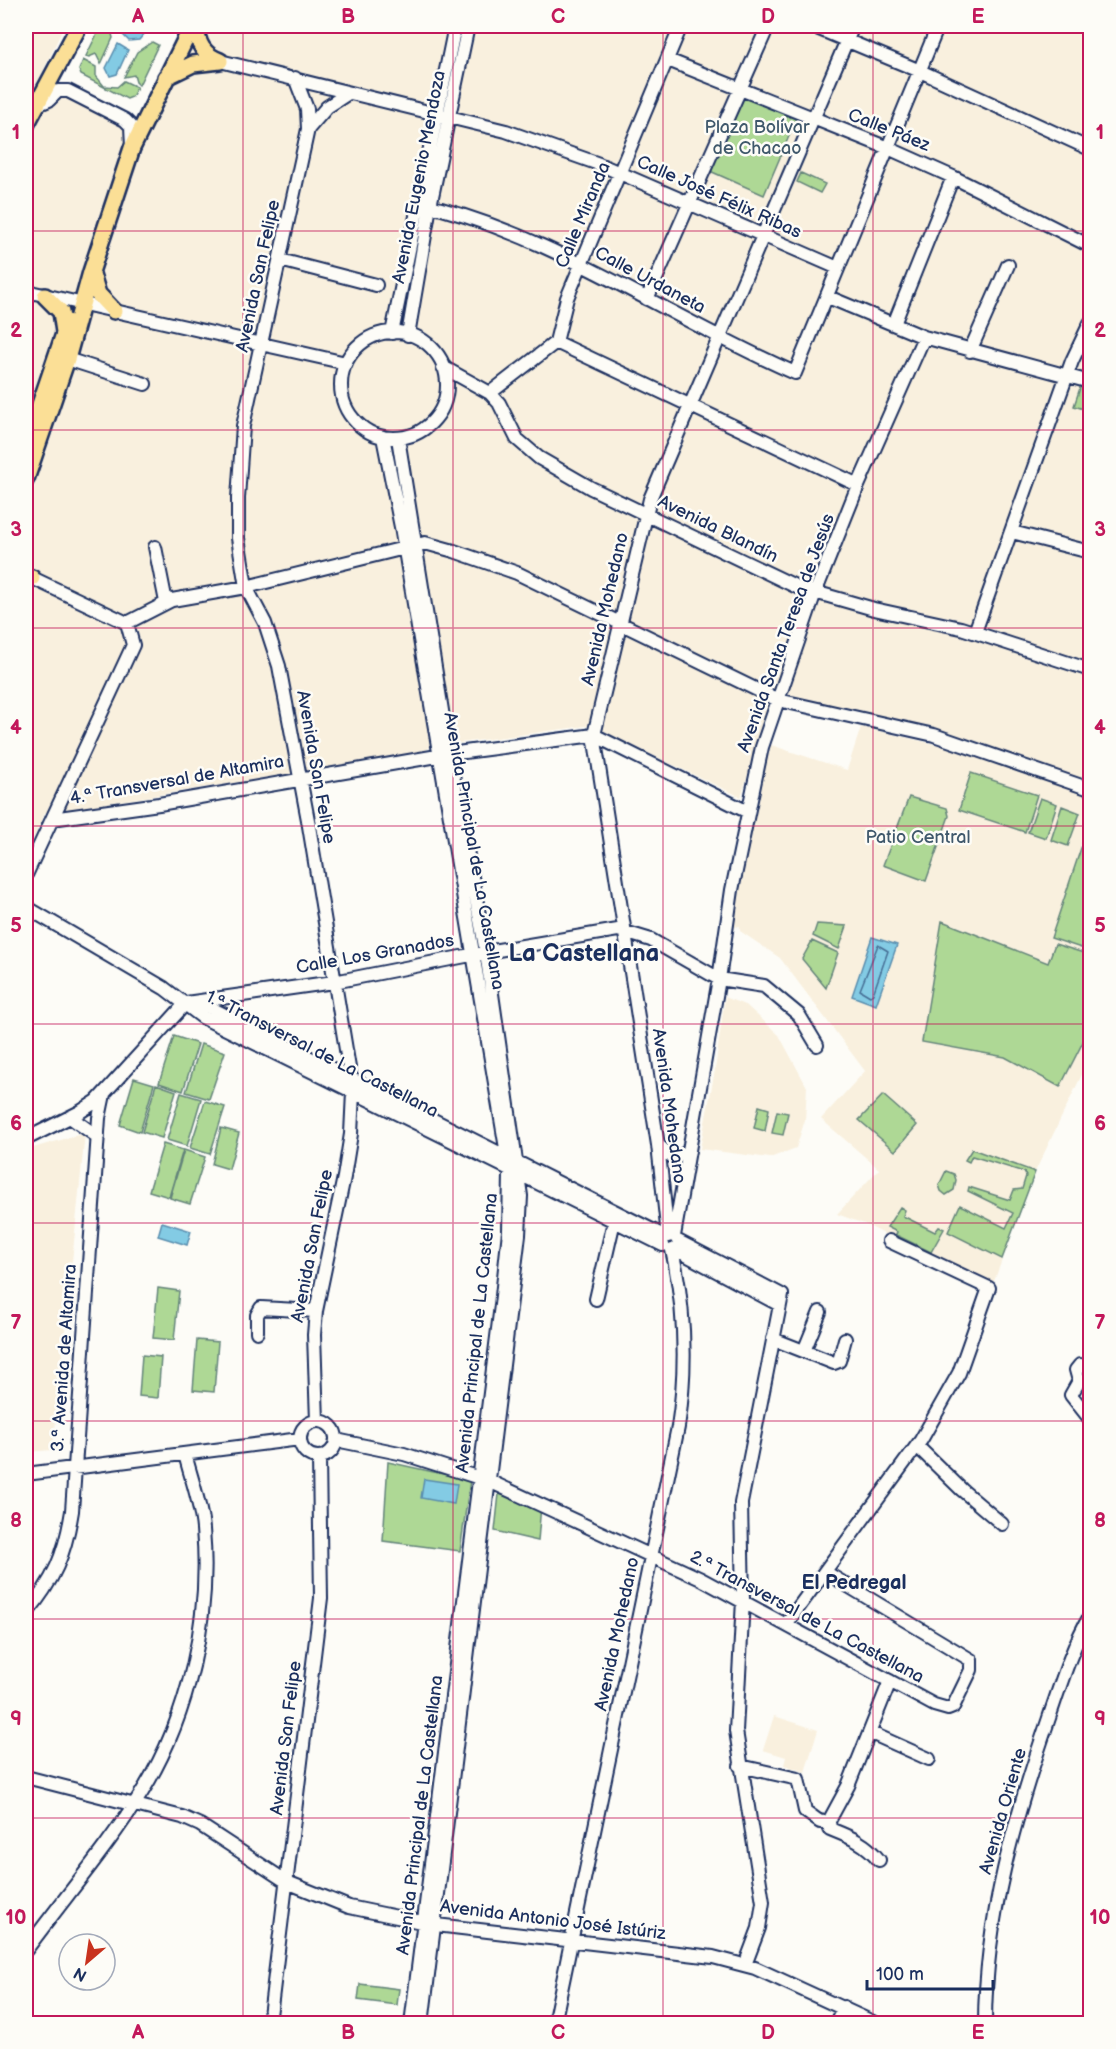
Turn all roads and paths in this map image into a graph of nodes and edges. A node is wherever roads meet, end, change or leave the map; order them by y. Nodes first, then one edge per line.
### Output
1 (79, 26) edge
2 (194, 26) edge
3 (455, 26) edge
4 (468, 26) edge
5 (681, 26) edge
6 (768, 26) edge
7 (812, 26) edge
8 (852, 26) edge
9 (938, 26) edge
10 (846, 39) junction
11 (668, 60) junction
12 (220, 62) junction
13 (920, 71) junction
14 (166, 77) junction
15 (295, 78) junction
16 (739, 89) junction
17 (346, 94) junction
18 (37, 105) junction
19 (441, 117) junction
20 (814, 119) junction
21 (26, 125) edge
22 (308, 129) junction
23 (132, 148) junction
24 (888, 148) junction
25 (1090, 149) edge
26 (619, 173) junction
27 (953, 177) junction
28 (689, 203) junction
29 (424, 204) junction
30 (764, 236) junction
31 (1090, 246) edge
32 (280, 260) junction
33 (581, 265) junction
34 (1008, 265) dead end
35 (838, 268) junction
36 (91, 272) junction
37 (376, 285) dead end
38 (26, 291) edge
39 (45, 296) junction
40 (828, 297) junction
41 (647, 299) junction
42 (78, 303) junction
43 (114, 311) junction
44 (1090, 322) edge
45 (894, 324) junction
46 (392, 333) junction
47 (64, 335) junction
48 (408, 335) junction
49 (924, 337) junction
50 (720, 338) junction
51 (556, 342) junction
52 (262, 343) junction
53 (970, 351) junction
54 (68, 358) junction
55 (346, 363) junction
56 (443, 368) junction
57 (1067, 376) junction
58 (1090, 382) edge
59 (145, 384) dead end
60 (490, 393) junction
61 (691, 405) junction
62 (383, 437) junction
63 (398, 438) junction
64 (26, 446) edge
65 (26, 479) edge
66 (858, 485) junction
67 (645, 514) junction
68 (1012, 532) junction
69 (409, 547) junction
70 (155, 548) dead end
71 (1090, 552) edge
72 (28, 577) edge
73 (246, 587) junction
74 (816, 594) junction
75 (166, 602) junction
76 (127, 623) junction
77 (620, 623) junction
78 (975, 632) junction
79 (1090, 670) edge
80 (778, 700) junction
81 (594, 735) junction
82 (444, 755) junction
83 (300, 777) junction
84 (1090, 789) edge
85 (748, 812) junction
86 (52, 819) junction
87 (26, 875) edge
88 (26, 907) edge
89 (625, 932) junction
90 (479, 953) junction
91 (719, 979) junction
92 (334, 982) junction
93 (239, 994) junction
94 (186, 1003) junction
95 (241, 1023) junction
96 (817, 1045) dead end
97 (351, 1078) junction
98 (352, 1092) junction
99 (104, 1094) junction
100 (70, 1118) junction
101 (98, 1137) junction
102 (26, 1139) edge
103 (658, 1145) junction
104 (689, 1150) junction
105 (513, 1166) junction
106 (614, 1221) junction
107 (889, 1241) dead end
108 (671, 1242) junction
109 (596, 1299) dead end
110 (316, 1311) junction
111 (820, 1312) dead end
112 (257, 1332) dead end
113 (773, 1338) junction
114 (845, 1339) dead end
115 (804, 1351) junction
116 (1090, 1367) edge
117 (1085, 1381) edge
118 (1090, 1419) edge
119 (317, 1421) junction
120 (300, 1439) junction
121 (336, 1440) junction
122 (918, 1447) junction
123 (185, 1454) junction
124 (320, 1457) junction
125 (74, 1469) junction
126 (26, 1474) edge
127 (484, 1480) junction
128 (1002, 1524) dead end
129 (652, 1557) junction
130 (825, 1572) junction
131 (743, 1600) junction
132 (26, 1614) edge
133 (1090, 1616) edge
134 (787, 1623) junction
135 (890, 1681) junction
136 (871, 1733) junction
137 (929, 1759) dead end
138 (740, 1766) junction
139 (26, 1777) edge
140 (133, 1806) junction
141 (829, 1821) junction
142 (879, 1860) dead end
143 (287, 1882) junction
144 (431, 1924) junction
145 (570, 1941) junction
146 (26, 1950) edge
147 (745, 1965) junction
148 (844, 2007) junction
149 (269, 2024) edge
150 (411, 2024) edge
151 (422, 2024) edge
152 (555, 2024) edge
153 (835, 2024) edge
154 (878, 2024) edge
155 (985, 2024) edge

1 - 18 main road
2 - 12 main road
2 - 14 main road
3 - 19 street, Avenida Eugenio Mendoza
4 - 19 street, Avenida Eugenio Mendoza
5 - 11 street, Calle Miranda
6 - 16 street
7 - 10 street
8 - 10 street, Avenida Mohedano
9 - 13 street
10 - 13 street
10 - 20 street, Avenida Mohedano
11 - 16 street, Calle Páez
11 - 26 street, Calle Miranda
12 - 14 main road
12 - 15 street, Calle José Félix Ribas
13 - 24 street
13 - 25 street
14 - 23 main road
15 - 17 street, Calle José Félix Ribas
15 - 22 street, Avenida San Felipe
16 - 20 street, Calle Páez
16 - 28 street
17 - 19 street, Calle José Félix Ribas
17 - 22 street, Avenida San Felipe
18 - 21 main road
18 - 23 street
19 - 26 street, Calle José Félix Ribas
19 - 29 street, Avenida Eugenio Mendoza
20 - 24 street, Calle Páez
20 - 30 street, Avenida Mohedano
22 - 32 street, Avenida San Felipe
23 - 36 main road
24 - 27 street, Calle Páez
24 - 35 street
26 - 28 street, Calle José Félix Ribas
26 - 33 street, Calle Miranda
27 - 31 street, Calle Páez
27 - 45 street
28 - 30 street, Calle José Félix Ribas
28 - 41 street
29 - 33 street, Calle Urdaneta
29 - 46 street, Avenida Eugenio Mendoza
29 - 48 street, Avenida Eugenio Mendoza
30 - 35 street, Calle José Félix Ribas
30 - 50 street, Avenida Mohedano
32 - 37 street
32 - 52 street, Avenida San Felipe
33 - 41 street, Calle Urdaneta
33 - 51 street, Calle Miranda
34 - 53 street
35 - 40 street
36 - 42 main road
36 - 43 main road
38 - 39 street
39 - 42 street
39 - 47 main road
40 - 45 street
40 - 50 street, Calle Urdaneta
41 - 50 street, Calle Urdaneta
42 - 43 street
42 - 47 main road
42 - 54 main road
43 - 52 street
44 - 57 street
45 - 49 street
46 - 48 street
46 - 55 street
47 - 64 main road
48 - 56 street
49 - 53 street
49 - 66 street, Avenida Santa Teresa de Jesús
50 - 61 street, Avenida Mohedano
51 - 60 street
51 - 61 street
52 - 55 street
52 - 73 street, Avenida San Felipe
53 - 57 street
54 - 59 street
54 - 65 main road
55 - 62 street
56 - 60 street, Avenida Blandín
56 - 63 street
57 - 58 street
57 - 68 street
60 - 67 street, Avenida Blandín
61 - 66 street
61 - 67 street, Avenida Mohedano
62 - 63 street
62 - 69 street, Avenida Principal de La Castellana
63 - 69 street, Avenida Principal de La Castellana
66 - 74 street, Avenida Santa Teresa de Jesús
67 - 74 street, Avenida Blandín
67 - 77 street, Avenida Mohedano
68 - 71 street
68 - 78 street
69 - 73 street
69 - 77 street
69 - 82 street, Avenida Principal de La Castellana
70 - 75 street
72 - 76 street
73 - 75 street
73 - 83 street, Avenida San Felipe
74 - 78 street, Avenida Blandín
74 - 80 street, Avenida Santa Teresa de Jesús
75 - 76 street
76 - 86 street
77 - 80 street
77 - 81 street, Avenida Mohedano
78 - 79 street, Avenida Blandín
80 - 84 street
80 - 85 street, Avenida Santa Teresa de Jesús
81 - 82 street, 4.ª Transversal de Altamira
81 - 85 street
81 - 89 street, Avenida Mohedano
82 - 83 street, 4.ª Transversal de Altamira
82 - 90 street, Avenida Principal de La Castellana
83 - 86 street, 4.ª Transversal de Altamira
83 - 92 street, Avenida San Felipe
85 - 91 street, Avenida Santa Teresa de Jesús
86 - 87 street
88 - 94 street
89 - 90 street, Calle Los Granados
89 - 91 street, Calle Los Granados
89 - 103 street, Avenida Mohedano
90 - 92 street, Calle Los Granados
90 - 105 street, Avenida Principal de La Castellana
91 - 96 street, Calle Los Granados
91 - 104 street, Avenida Santa Teresa de Jesús
92 - 93 street, Calle Los Granados
92 - 97 street, Avenida San Felipe
93 - 94 street, Calle Los Granados
93 - 95 street
94 - 95 street, 1.ª Transversal de La Castellana
94 - 98 street, 1.ª Transversal de La Castellana
94 - 99 street
95 - 97 street, 1.ª Transversal de La Castellana
97 - 98 street, Avenida San Felipe
97 - 105 street, 1.ª Transversal de La Castellana
98 - 105 street, 1.ª Transversal de La Castellana
98 - 110 street, Avenida San Felipe
99 - 100 street
99 - 101 street, 3.ª Avenida de Altamira
100 - 101 street
100 - 102 street
101 - 125 street, 3.ª Avenida de Altamira
103 - 104 street
103 - 108 street, Avenida Mohedano
104 - 108 street, Avenida Santa Teresa de Jesús
105 - 106 street, 1.ª Transversal de La Castellana
105 - 108 street, 1.ª Transversal de La Castellana
105 - 127 street, Avenida Principal de La Castellana
106 - 108 street, 1.ª Transversal de La Castellana
106 - 109 street
107 - 122 street
108 - 113 street, 1.ª Transversal de La Castellana
108 - 129 street, Avenida Mohedano
110 - 112 street
110 - 119 street, Avenida San Felipe
111 - 115 street
113 - 115 street
113 - 131 street
114 - 115 street
116 - 117 street
117 - 118 street
119 - 120 street
119 - 121 street
120 - 123 street
120 - 124 street
121 - 124 street
121 - 127 street, 2.ª Transversal de La Castellana
122 - 128 street
122 - 130 street
123 - 125 street
123 - 140 street
124 - 143 street, Avenida San Felipe
125 - 126 street
125 - 132 street, 3.ª Avenida de Altamira
127 - 129 street, 2.ª Transversal de La Castellana
127 - 144 street, Avenida Principal de La Castellana
129 - 131 street, 2.ª Transversal de La Castellana
129 - 145 street, Avenida Mohedano
130 - 134 street
130 - 135 street, 2.ª Transversal de La Castellana
131 - 134 street, 2.ª Transversal de La Castellana
131 - 138 street
133 - 155 street, Avenida Oriente
134 - 135 street, 2.ª Transversal de La Castellana
135 - 136 street
136 - 137 street
136 - 141 street
138 - 141 street
138 - 147 street
139 - 140 street, Avenida Antonio José Istúriz
140 - 143 street, Avenida Antonio José Istúriz
140 - 146 street
141 - 142 street
143 - 144 street, Avenida Antonio José Istúriz
143 - 149 street, Avenida San Felipe
144 - 145 street, Avenida Antonio José Istúriz
144 - 150 street, Avenida Principal de La Castellana
144 - 151 street, Avenida Principal de La Castellana
145 - 147 street, Avenida Antonio José Istúriz
145 - 152 street, Avenida Mohedano
147 - 148 street, Avenida Antonio José Istúriz
148 - 153 street
148 - 154 street, Avenida Antonio José Istúriz

